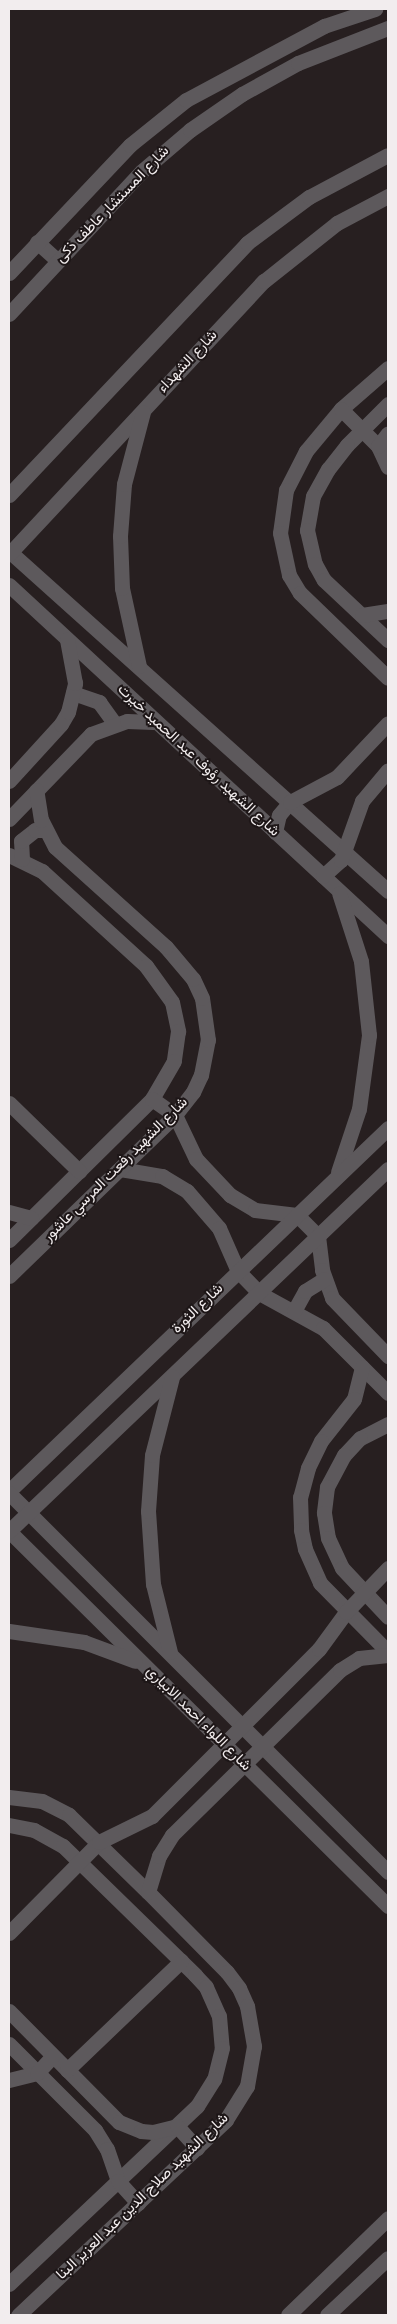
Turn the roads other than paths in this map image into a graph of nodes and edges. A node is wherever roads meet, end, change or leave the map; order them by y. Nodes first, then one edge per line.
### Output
1 (375, 9) edge
2 (388, 28) edge
3 (388, 154) edge
4 (388, 196) edge
5 (37, 242) junction
6 (58, 261) junction
7 (9, 273) edge
8 (9, 312) edge
9 (388, 368) edge
10 (388, 404) edge
11 (145, 407) junction
12 (341, 410) junction
13 (362, 430) junction
14 (388, 433) edge
15 (378, 446) junction
16 (388, 468) edge
17 (9, 496) edge
18 (9, 552) edge
19 (9, 585) edge
20 (388, 610) edge
21 (362, 616) junction
22 (67, 640) junction
23 (388, 640) edge
24 (139, 666) junction
25 (388, 678) edge
26 (73, 693) junction
27 (153, 722) junction
28 (388, 723) edge
29 (115, 724) junction
30 (388, 770) edge
31 (9, 780) edge
32 (36, 790) junction
33 (290, 802) junction
34 (9, 819) edge
35 (44, 830) junction
36 (275, 832) junction
37 (345, 852) junction
38 (15, 857) edge
39 (323, 876) junction
40 (338, 890) junction
41 (388, 891) edge
42 (388, 936) edge
43 (152, 1099) junction
44 (9, 1102) edge
45 (175, 1115) junction
46 (388, 1128) edge
47 (120, 1169) junction
48 (388, 1169) edge
49 (79, 1171) junction
50 (334, 1180) junction
51 (388, 1180) edge
52 (373, 1183) junction
53 (9, 1212) edge
54 (297, 1215) junction
55 (31, 1218) junction
56 (318, 1236) junction
57 (9, 1240) edge
58 (238, 1271) junction
59 (9, 1276) edge
60 (324, 1279) junction
61 (259, 1293) junction
62 (294, 1312) junction
63 (388, 1356) edge
64 (362, 1367) junction
65 (173, 1374) junction
66 (388, 1393) edge
67 (388, 1424) edge
68 (9, 1492) edge
69 (29, 1512) junction
70 (9, 1531) edge
71 (388, 1568) edge
72 (363, 1593) junction
73 (346, 1612) junction
74 (388, 1617) edge
75 (9, 1631) edge
76 (388, 1653) edge
77 (172, 1656) junction
78 (144, 1665) junction
79 (242, 1726) junction
80 (223, 1744) junction
81 (262, 1746) junction
82 (244, 1765) junction
83 (9, 1797) edge
84 (9, 1825) edge
85 (99, 1842) junction
86 (80, 1863) junction
87 (388, 1872) edge
88 (148, 1892) junction
89 (388, 1906) edge
90 (9, 1933) edge
91 (213, 1957) junction
92 (181, 1961) junction
93 (196, 1975) junction
94 (9, 2012) edge
95 (9, 2044) edge
96 (53, 2056) junction
97 (67, 2070) junction
98 (37, 2073) junction
99 (9, 2080) edge
100 (176, 2126) junction
101 (197, 2148) junction
102 (118, 2181) junction
103 (138, 2203) junction
104 (388, 2218) edge
105 (388, 2258) edge
106 (9, 2284) edge
107 (18, 2315) edge
108 (288, 2315) edge
109 (327, 2315) edge

1 - 5 street, شارع المستشار عاطف ذكى
2 - 6 street, شارع المستشار عاطف ذكى
3 - 17 street
4 - 11 street, شارع الشهداء
5 - 6 street
5 - 7 street, شارع المستشار عاطف ذكى
6 - 8 street, شارع المستشار عاطف ذكى
9 - 12 street
10 - 13 street
11 - 18 street, شارع الشهداء
11 - 24 street
12 - 13 street
12 - 25 street
13 - 15 street
13 - 21 street
14 - 15 street
15 - 16 street
18 - 24 street, شارع الشهيد رؤوف عبد الحميد خيرت
19 - 22 street, شارع الشهيد رؤوف عبد الحميد خيرت
20 - 21 street
21 - 23 street
22 - 26 street
22 - 27 street, شارع الشهيد رؤوف عبد الحميد خيرت
24 - 33 street, شارع الشهيد رؤوف عبد الحميد خيرت
26 - 29 street
26 - 31 street
27 - 29 street
27 - 36 street, شارع الشهيد رؤوف عبد الحميد خيرت
28 - 33 street
29 - 32 street
30 - 37 street
32 - 34 street
32 - 35 street, شارع الشهيد رفعت المرسي عاشور
33 - 36 street
33 - 37 street, شارع الشهيد رؤوف عبد الحميد خيرت
35 - 38 street
35 - 45 street, شارع الشهيد رفعت المرسي عاشور
36 - 39 street, شارع الشهيد رؤوف عبد الحميد خيرت
37 - 39 street
37 - 41 street, شارع الشهيد رؤوف عبد الحميد خيرت
38 - 43 street, شارع الشهيد رفعت المرسي عاشور
39 - 40 street, شارع الشهيد رؤوف عبد الحميد خيرت
40 - 42 street, شارع الشهيد رؤوف عبد الحميد خيرت
40 - 50 street
43 - 45 street
43 - 49 street, شارع الشهيد رفعت المرسي عاشور
44 - 49 street
45 - 47 street, شارع الشهيد رفعت المرسي عاشور
45 - 54 street
46 - 50 street, شارع الثورة
47 - 58 street
47 - 59 street, شارع الشهيد رفعت المرسي عاشور
48 - 52 street, شارع الثورة
49 - 55 street, شارع الشهيد رفعت المرسي عاشور
50 - 54 street, شارع الثورة
51 - 52 street
52 - 56 street, شارع الثورة
53 - 55 street
54 - 56 street
54 - 58 street, شارع الثورة
55 - 57 street, شارع الشهيد رفعت المرسي عاشور
56 - 60 street
56 - 61 street, شارع الثورة
58 - 61 street
58 - 68 street, شارع الثورة
60 - 62 street
60 - 63 street
61 - 62 street
61 - 65 street, شارع الثورة
62 - 64 street
64 - 66 street
64 - 73 street
65 - 69 street, شارع الثورة
65 - 77 street
67 - 72 street
68 - 69 street, شارع اللواء احمد الابياري
69 - 70 street, شارع الثورة
69 - 77 street, شارع اللواء احمد الابياري
70 - 78 street, شارع اللواء احمد الابياري
71 - 72 street
72 - 73 street
72 - 74 street
73 - 76 street
73 - 79 street
75 - 78 street
76 - 81 street
77 - 79 street, شارع اللواء احمد الابياري
78 - 80 street, شارع اللواء احمد الابياري
79 - 80 street
79 - 81 street, شارع اللواء احمد الابياري
80 - 82 street, شارع اللواء احمد الابياري
80 - 85 street
81 - 82 street
81 - 87 street, شارع اللواء احمد الابياري
82 - 88 street
82 - 89 street, شارع اللواء احمد الابياري
83 - 85 street, شارع الشهيد صلاح الدين عبد العزيز البنا
84 - 86 street, شارع الشهيد صلاح الدين عبد العزيز البنا
85 - 86 street
85 - 88 street, شارع الشهيد صلاح الدين عبد العزيز البنا
86 - 90 street
86 - 92 street, شارع الشهيد صلاح الدين عبد العزيز البنا
88 - 91 street, شارع الشهيد صلاح الدين عبد العزيز البنا
91 - 93 street
91 - 101 street, شارع الشهيد صلاح الدين عبد العزيز البنا
92 - 93 street, شارع الشهيد صلاح الدين عبد العزيز البنا
92 - 97 street
93 - 100 street, شارع الشهيد صلاح الدين عبد العزيز البنا
94 - 96 street
95 - 98 street
96 - 97 street
96 - 98 street
97 - 100 street
98 - 99 street
98 - 102 street
100 - 101 street
100 - 102 street, شارع الشهيد صلاح الدين عبد العزيز البنا
101 - 103 street, شارع الشهيد صلاح الدين عبد العزيز البنا
102 - 103 street
102 - 106 street, شارع الشهيد صلاح الدين عبد العزيز البنا
103 - 107 street, شارع الشهيد صلاح الدين عبد العزيز البنا
104 - 108 street
105 - 109 street

